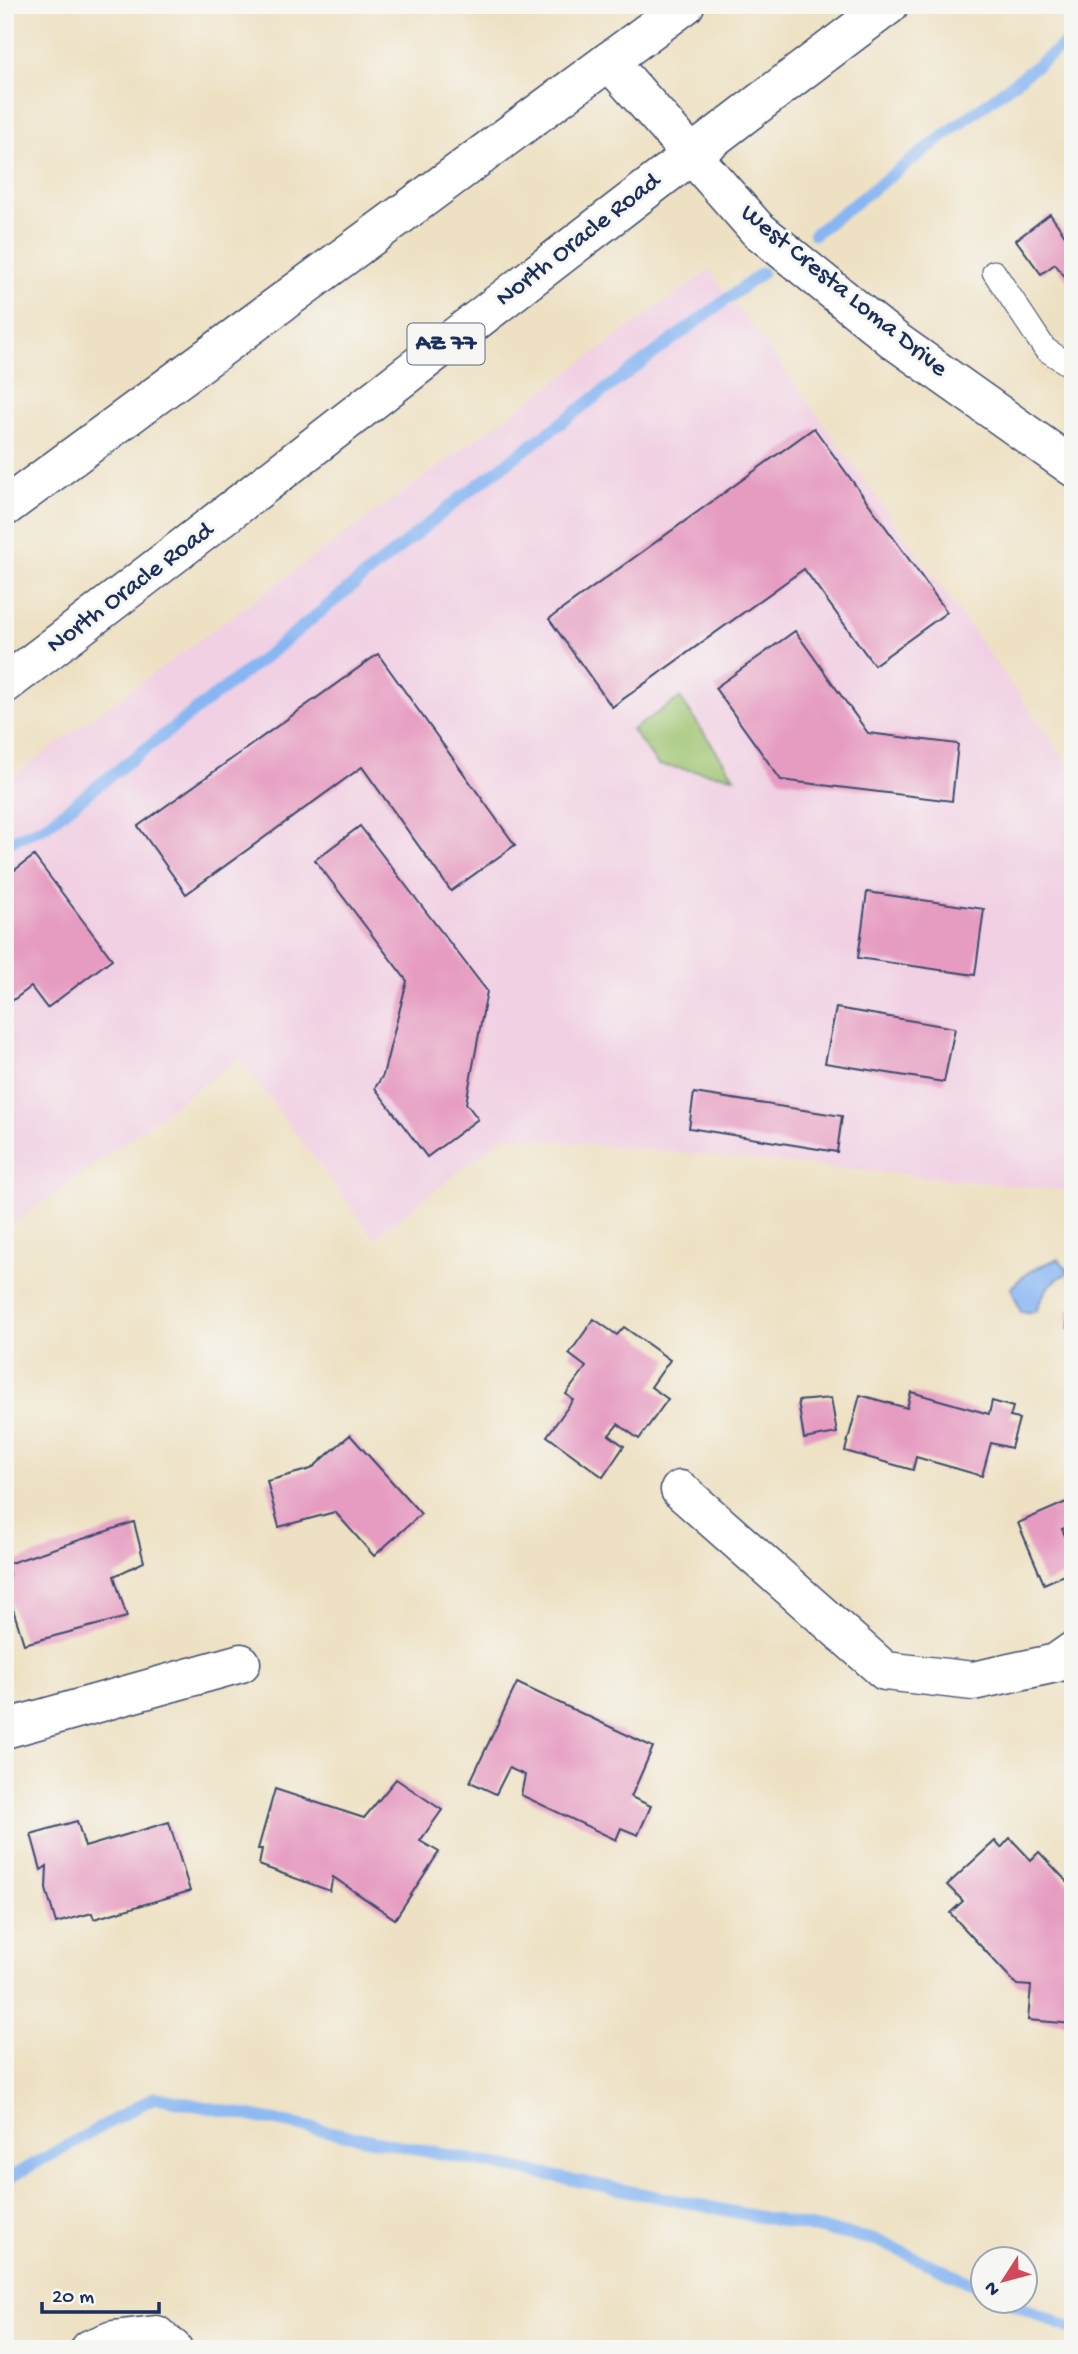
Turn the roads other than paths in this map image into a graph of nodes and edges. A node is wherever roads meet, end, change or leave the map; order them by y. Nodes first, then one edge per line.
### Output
1 (685, 5) edge
2 (889, 5) edge
3 (609, 61) junction
4 (691, 153) junction
5 (994, 272) dead end
6 (1073, 367) edge
7 (1073, 467) edge
8 (5, 507) edge
9 (5, 684) edge
10 (680, 1490) dead end
11 (1073, 1651) edge
12 (241, 1664) dead end
13 (5, 1729) edge
14 (90, 2349) edge
15 (173, 2349) edge

1 - 3 main road
2 - 4 main road, North Oracle Road / AZ 77
3 - 4 main road, West Cresta Loma Drive
3 - 8 main road
4 - 7 main road, West Cresta Loma Drive
4 - 9 main road, North Oracle Road / AZ 77
5 - 6 lane
10 - 11 main road
12 - 13 main road
14 - 15 main road

